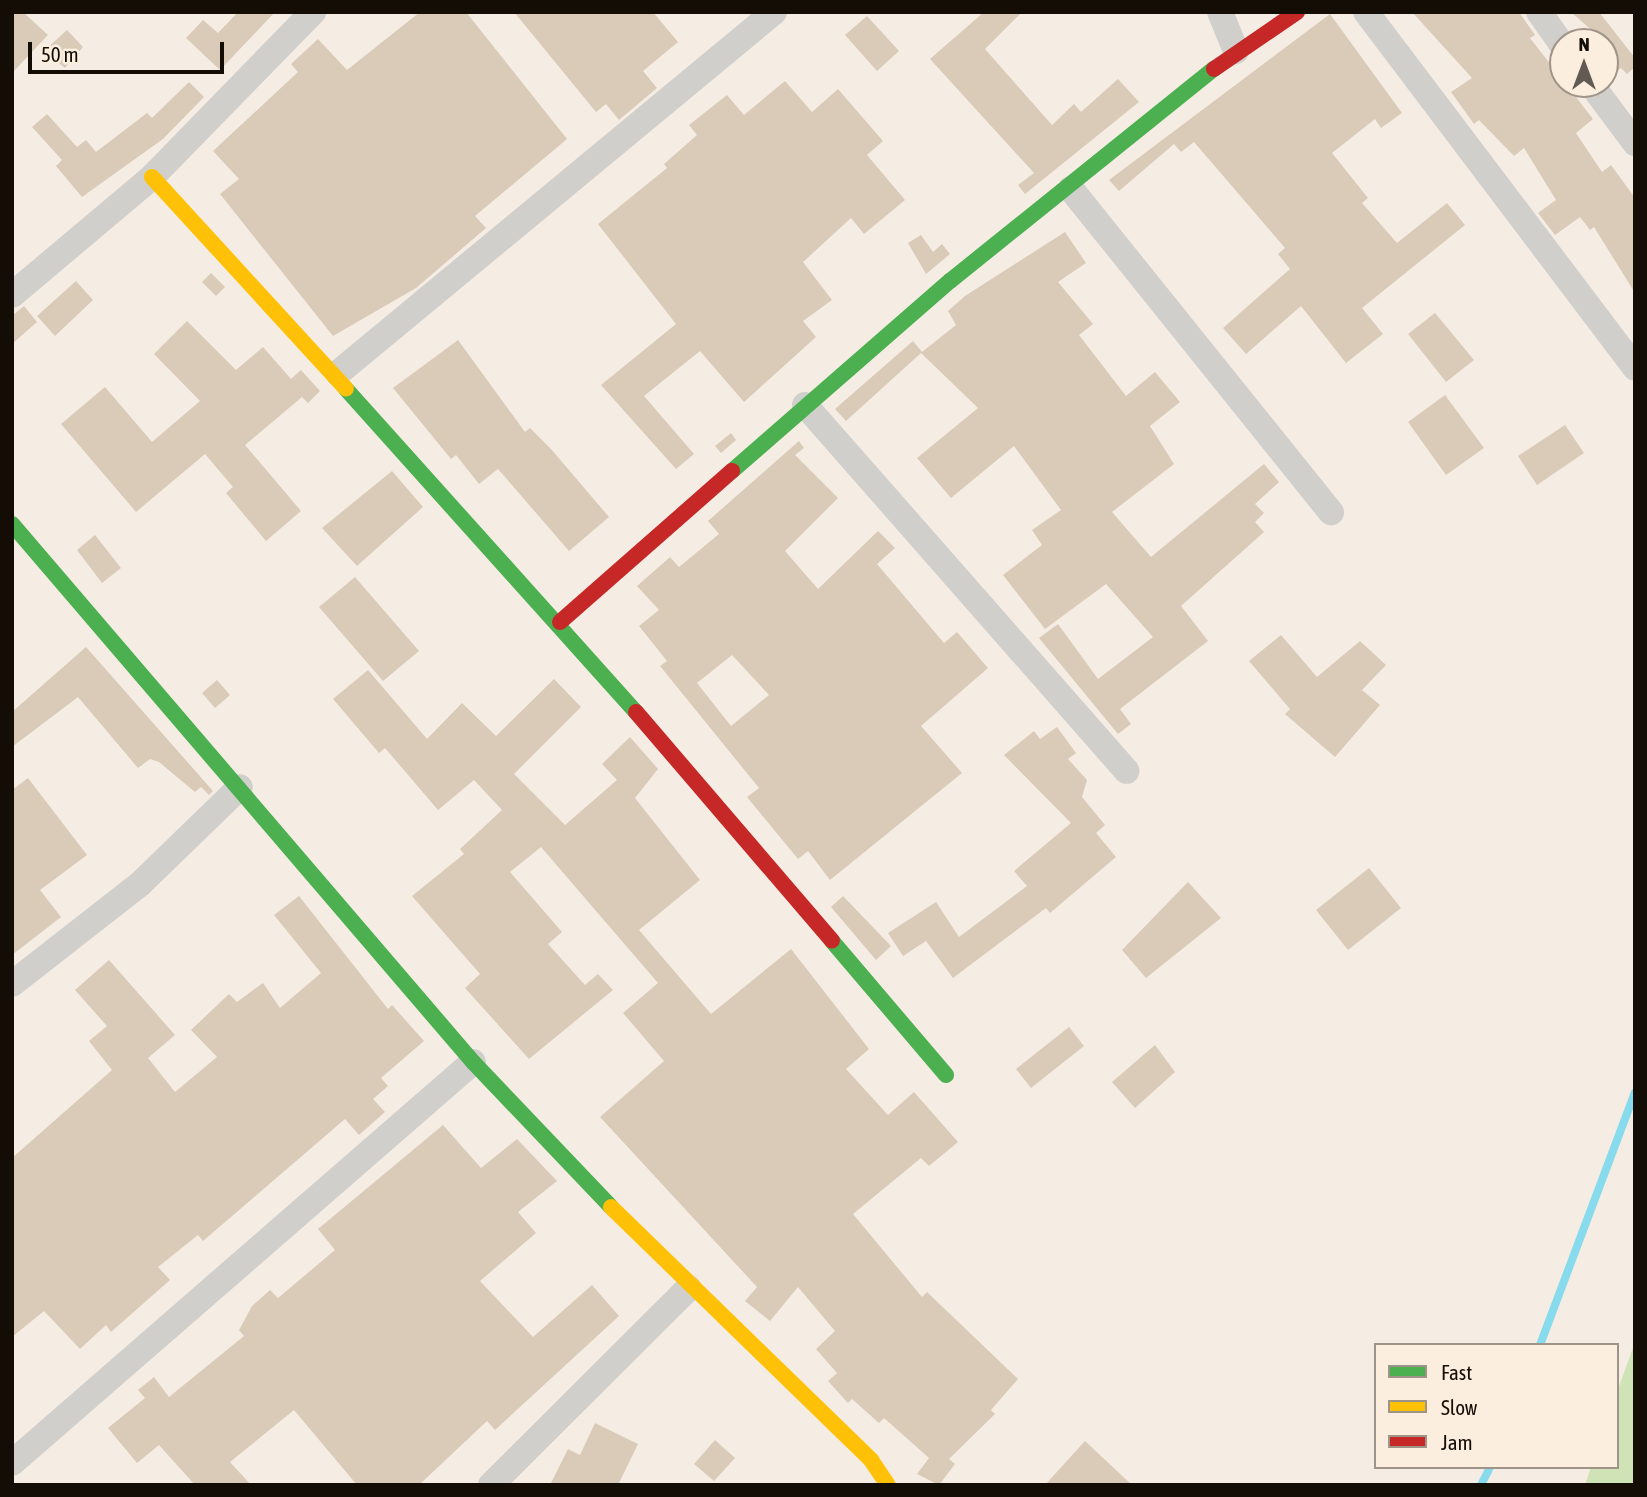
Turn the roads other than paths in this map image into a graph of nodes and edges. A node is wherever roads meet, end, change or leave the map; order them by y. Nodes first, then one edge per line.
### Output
1 (313, 12) edge
2 (774, 12) edge
3 (1220, 12) edge
4 (1297, 12) edge
5 (1366, 12) edge
6 (1538, 12) edge
7 (744, 21) edge
8 (1550, 28) edge
9 (1236, 51) junction
10 (1601, 98) edge
11 (1635, 143) edge
12 (152, 177) junction
13 (1071, 189) junction
14 (12, 295) edge
15 (1635, 368) edge
16 (338, 373) junction
17 (805, 405) junction
18 (1331, 512) dead end
19 (12, 524) edge
20 (560, 622) junction
21 (1126, 771) dead end
22 (240, 787) junction
23 (12, 984) edge
24 (473, 1062) junction
25 (947, 1075) dead end
26 (689, 1288) junction
27 (12, 1463) edge
28 (491, 1485) edge
29 (888, 1485) edge

1 - 12 street
2 - 7 street
3 - 9 street
4 - 9 street
5 - 15 street
6 - 8 street
7 - 16 street
9 - 13 street
10 - 11 street
12 - 14 street
12 - 16 street
13 - 17 street
13 - 18 street
16 - 20 street
17 - 20 street
17 - 21 street
19 - 22 street
20 - 25 street
22 - 23 street
22 - 24 street
24 - 26 street
24 - 27 street
26 - 28 street
26 - 29 street

